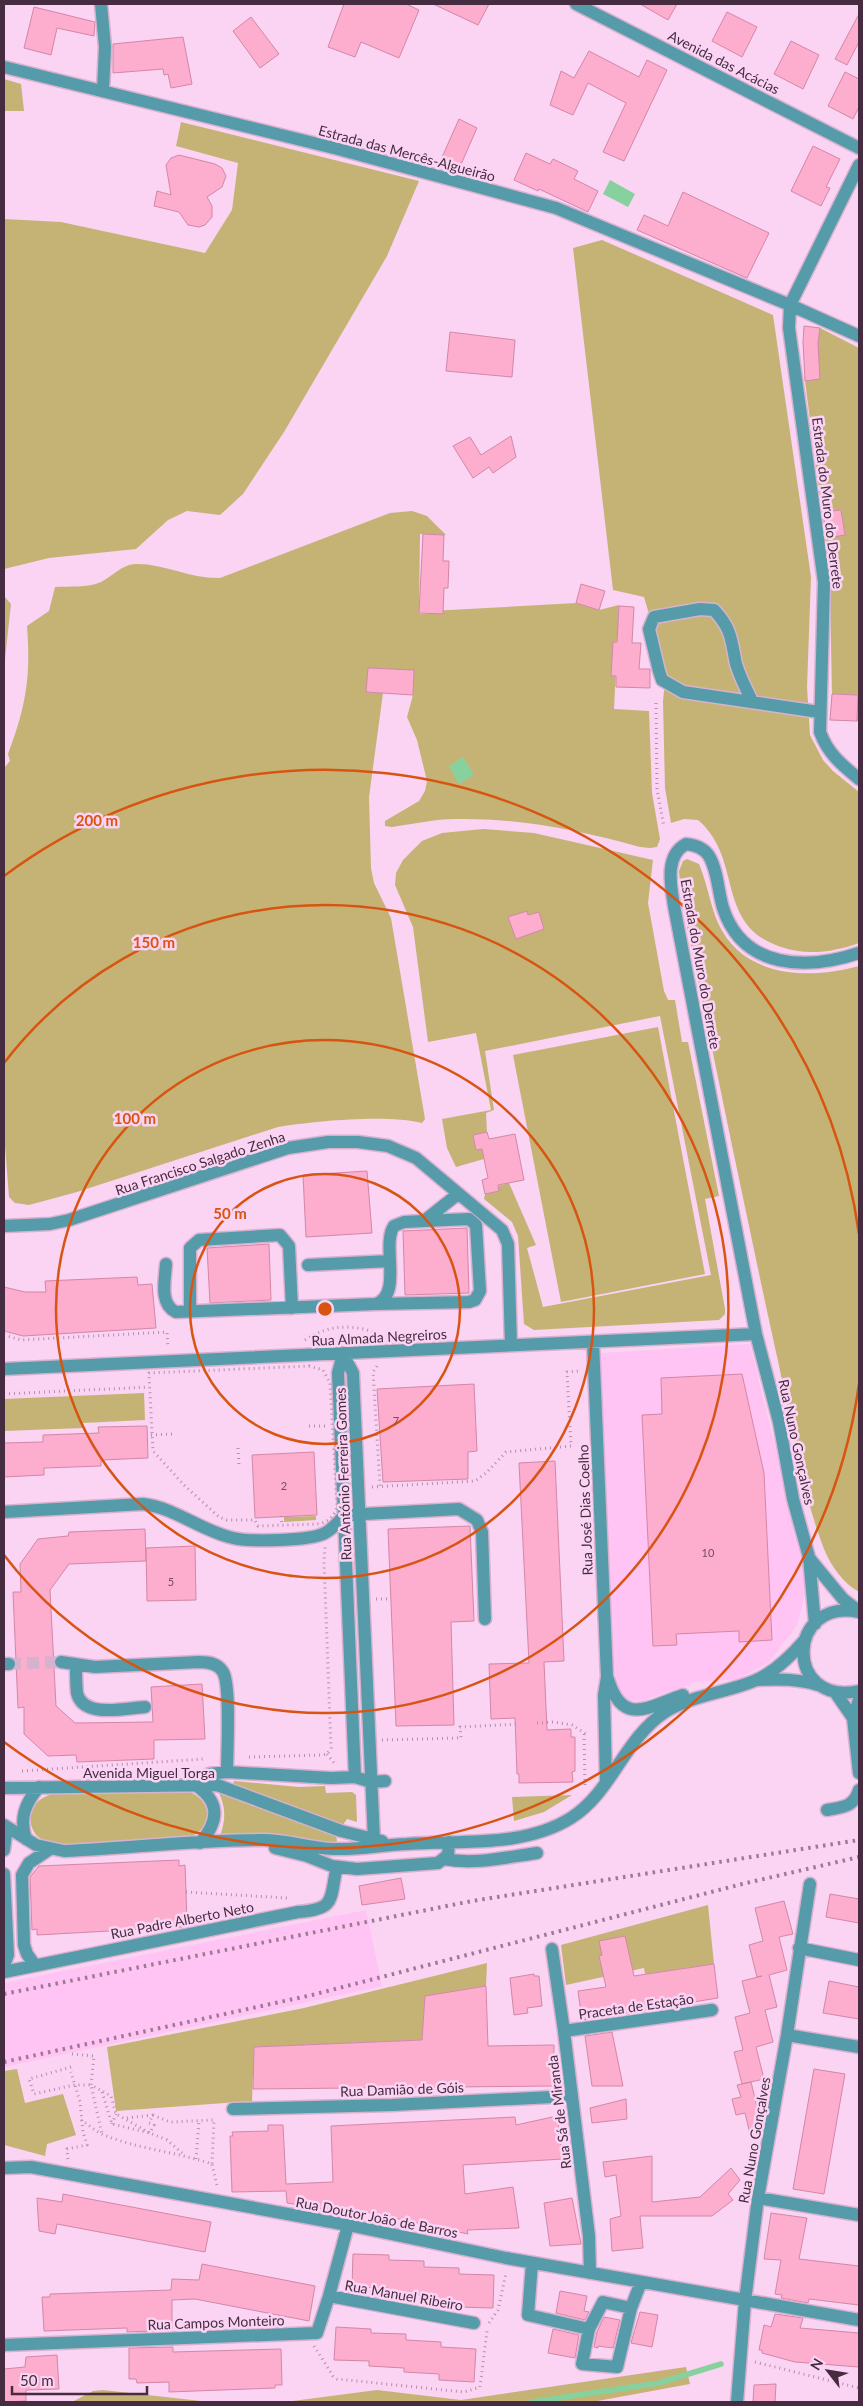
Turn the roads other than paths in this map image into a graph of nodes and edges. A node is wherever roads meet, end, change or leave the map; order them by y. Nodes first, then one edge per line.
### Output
1 (102, 4) edge
2 (576, 4) edge
3 (4, 66) edge
4 (103, 91) junction
5 (859, 148) edge
6 (859, 165) edge
7 (790, 305) junction
8 (859, 336) edge
9 (752, 701) junction
10 (819, 712) junction
11 (859, 779) edge
12 (859, 953) edge
13 (458, 1194) junction
14 (424, 1221) junction
15 (4, 1226) edge
16 (390, 1261) junction
17 (166, 1264) dead end
18 (308, 1265) dead end
19 (376, 1304) junction
20 (292, 1308) junction
21 (190, 1311) junction
22 (756, 1334) junction
23 (593, 1342) junction
24 (511, 1345) junction
25 (343, 1354) junction
26 (4, 1369) edge
27 (4, 1512) edge
28 (359, 1514) junction
29 (345, 1515) junction
30 (809, 1557) junction
31 (859, 1612) edge
32 (484, 1619) dead end
33 (815, 1624) junction
34 (804, 1641) junction
35 (61, 1662) tunnel mouth
36 (76, 1665) junction
37 (607, 1677) junction
38 (756, 1681) junction
39 (818, 1685) junction
40 (859, 1691) edge
41 (835, 1692) junction
42 (712, 1693) junction
43 (859, 1700) edge
44 (145, 1707) dead end
45 (853, 1718) junction
46 (859, 1768) edge
47 (227, 1772) junction
48 (356, 1777) junction
49 (385, 1781) dead end
50 (371, 1782) junction
51 (606, 1782) junction
52 (194, 1784) junction
53 (39, 1787) junction
54 (4, 1788) edge
55 (859, 1790) edge
56 (828, 1810) dead end
57 (5, 1826) edge
58 (26, 1839) junction
59 (374, 1840) junction
60 (248, 1841) junction
61 (448, 1842) junction
62 (200, 1843) junction
63 (406, 1844) junction
64 (50, 1849) junction
65 (4, 1850) edge
66 (537, 1852) dead end
67 (444, 1859) junction
68 (337, 1867) junction
69 (4, 1874) edge
70 (810, 1884) dead end
71 (799, 1948) junction
72 (552, 1949) dead end
73 (859, 1960) edge
74 (34, 1964) junction
75 (4, 1965) edge
76 (4, 1972) edge
77 (712, 2010) dead end
78 (564, 2031) junction
79 (787, 2035) junction
80 (859, 2047) edge
81 (572, 2096) junction
82 (233, 2109) dead end
83 (4, 2168) edge
84 (758, 2198) junction
85 (859, 2215) edge
86 (348, 2225) junction
87 (532, 2263) junction
88 (590, 2273) junction
89 (641, 2282) junction
90 (329, 2296) junction
91 (745, 2301) junction
92 (631, 2308) junction
93 (859, 2320) edge
94 (474, 2323) dead end
95 (589, 2329) junction
96 (4, 2345) edge
97 (737, 2402) edge

1 - 4 street
2 - 5 street, Avenida das Acácias
3 - 4 street, Estrada das Mercês-Algueirão
4 - 7 street, Estrada das Mercês-Algueirão
6 - 7 street
7 - 8 street, Estrada das Mercês-Algueirão
7 - 10 street, Estrada do Muro do Derrete
9 - 9 street
9 - 10 street
10 - 11 street, Estrada do Muro do Derrete
12 - 22 street, Estrada do Muro do Derrete
13 - 14 street
13 - 15 street, Rua Francisco Salgado Zenha
13 - 24 street, Rua Francisco Salgado Zenha
14 - 16 street
14 - 19 street
16 - 18 street
16 - 19 street
17 - 21 street
19 - 20 street
20 - 21 street
20 - 21 street
22 - 23 street, Rua Almada Negreiros
22 - 30 street, Rua Nuno Gonçalves
23 - 24 street, Rua Almada Negreiros
23 - 37 street, Rua José Dias Coelho
24 - 25 street, Rua Almada Negreiros
25 - 26 street, Rua Almada Negreiros
25 - 28 street, Rua António Ferreira Gomes
25 - 29 street, Rua António Ferreira Gomes
27 - 29 street
28 - 29 street
28 - 32 street
28 - 50 street, Rua António Ferreira Gomes
29 - 48 street, Rua António Ferreira Gomes
30 - 31 street, Rua Nuno Gonçalves
30 - 33 street, Rua Nuno Gonçalves
31 - 33 street
33 - 34 street, Avenida Miguel Torga
34 - 38 street, Avenida Miguel Torga
34 - 39 street
35 - 36 street
36 - 44 street
36 - 47 street
37 - 42 street, Rua José Dias Coelho
37 - 51 street, Rua José Dias Coelho
38 - 39 street, Avenida Miguel Torga
38 - 42 street, Avenida Miguel Torga
39 - 41 street, Avenida Miguel Torga
40 - 41 street
41 - 45 street
42 - 51 street, Avenida Miguel Torga
43 - 45 street
45 - 46 street
47 - 48 street
47 - 52 street
48 - 50 street
49 - 50 street
50 - 59 street, Rua António Ferreira Gomes
51 - 61 street, Avenida Miguel Torga
52 - 53 street, Avenida Miguel Torga
52 - 59 street, Avenida Miguel Torga
52 - 62 street
53 - 54 street, Avenida Miguel Torga
53 - 58 street
55 - 56 street
57 - 58 street, Avenida Miguel Torga
57 - 65 street
58 - 64 street, Avenida Miguel Torga
59 - 63 street, Avenida Miguel Torga
60 - 62 street, Avenida Miguel Torga
60 - 63 street, Avenida Miguel Torga
60 - 68 street
61 - 63 street, Avenida Miguel Torga
61 - 67 street
62 - 64 street, Avenida Miguel Torga
64 - 74 street
66 - 67 street
67 - 68 street
68 - 74 street, Rua Padre Alberto Neto
69 - 75 street
70 - 71 street, Rua Nuno Gonçalves
71 - 73 street
71 - 79 street, Rua Nuno Gonçalves
72 - 78 street, Rua Sá de Miranda
74 - 76 street, Rua Padre Alberto Neto
77 - 78 street, Praceta de Estação
78 - 81 street, Rua Sá de Miranda
79 - 80 street
79 - 84 street, Rua Nuno Gonçalves
81 - 82 street, Rua Damião de Góis
81 - 88 street, Rua Sá de Miranda
83 - 86 street, Rua Doutor João de Barros
84 - 85 street
84 - 91 street, Rua Nuno Gonçalves
86 - 87 street, Rua Doutor João de Barros
86 - 90 street
87 - 88 street, Rua Doutor João de Barros
87 - 95 street
88 - 89 street, Rua Doutor João de Barros
89 - 91 street, Rua Doutor João de Barros
89 - 92 street
90 - 94 street, Rua Manuel Ribeiro
90 - 96 street, Rua Campos Monteiro
91 - 93 street, Rua Doutor João de Barros
91 - 97 street, Rua Nuno Gonçalves
92 - 95 street
92 - 95 street

